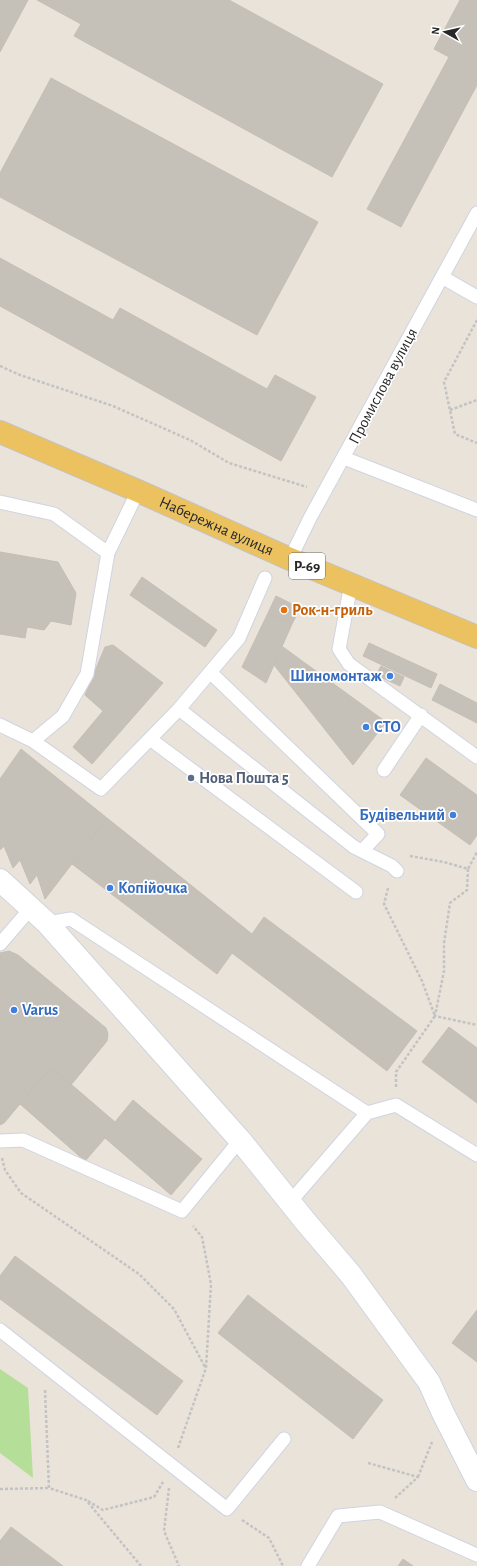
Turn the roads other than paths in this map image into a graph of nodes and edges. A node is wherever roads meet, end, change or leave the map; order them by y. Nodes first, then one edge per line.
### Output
1 (477, 213) edge
2 (442, 276) junction
3 (477, 297) edge
4 (0, 432) edge
5 (344, 458) junction
6 (138, 491) junction
7 (0, 502) edge
8 (477, 510) edge
9 (108, 553) junction
10 (290, 559) junction
11 (264, 578) dead end
12 (351, 584) junction
13 (477, 637) edge
14 (210, 672) junction
15 (179, 709) junction
16 (421, 715) junction
17 (0, 725) edge
18 (150, 739) junction
19 (33, 741) junction
20 (477, 757) edge
21 (384, 770) dead end
22 (362, 851) junction
23 (397, 870) road end
24 (0, 880) edge
25 (356, 892) dead end
26 (31, 908) junction
27 (48, 923) junction
28 (0, 944) edge
29 (367, 1113) junction
30 (240, 1140) junction
31 (0, 1141) edge
32 (477, 1155) edge
33 (290, 1202) junction
34 (0, 1330) edge
35 (284, 1439) dead end
36 (477, 1480) edge
37 (477, 1555) edge
38 (308, 1566) edge

1 - 2 lane, Промислова вулиця
2 - 3 lane
2 - 5 lane, Промислова вулиця
4 - 6 main road, Набережна вулиця / Р-69
5 - 8 lane
5 - 10 lane, Промислова вулиця
6 - 9 lane
6 - 10 main road, Набережна вулиця / Р-69
7 - 9 lane
9 - 19 lane
10 - 12 main road, Набережна вулиця / Р-69
11 - 14 lane
12 - 13 main road, Набережна вулиця / Р-69
12 - 16 lane
14 - 15 lane
14 - 22 lane
15 - 18 lane
15 - 22 lane
16 - 20 lane
16 - 21 lane
17 - 19 lane
18 - 19 lane
18 - 25 lane
22 - 23 lane
24 - 26 street
26 - 27 street
26 - 28 lane
27 - 29 lane
27 - 30 street
29 - 32 lane
29 - 33 lane
30 - 31 lane
30 - 33 street
33 - 36 street
34 - 35 lane
37 - 38 lane

